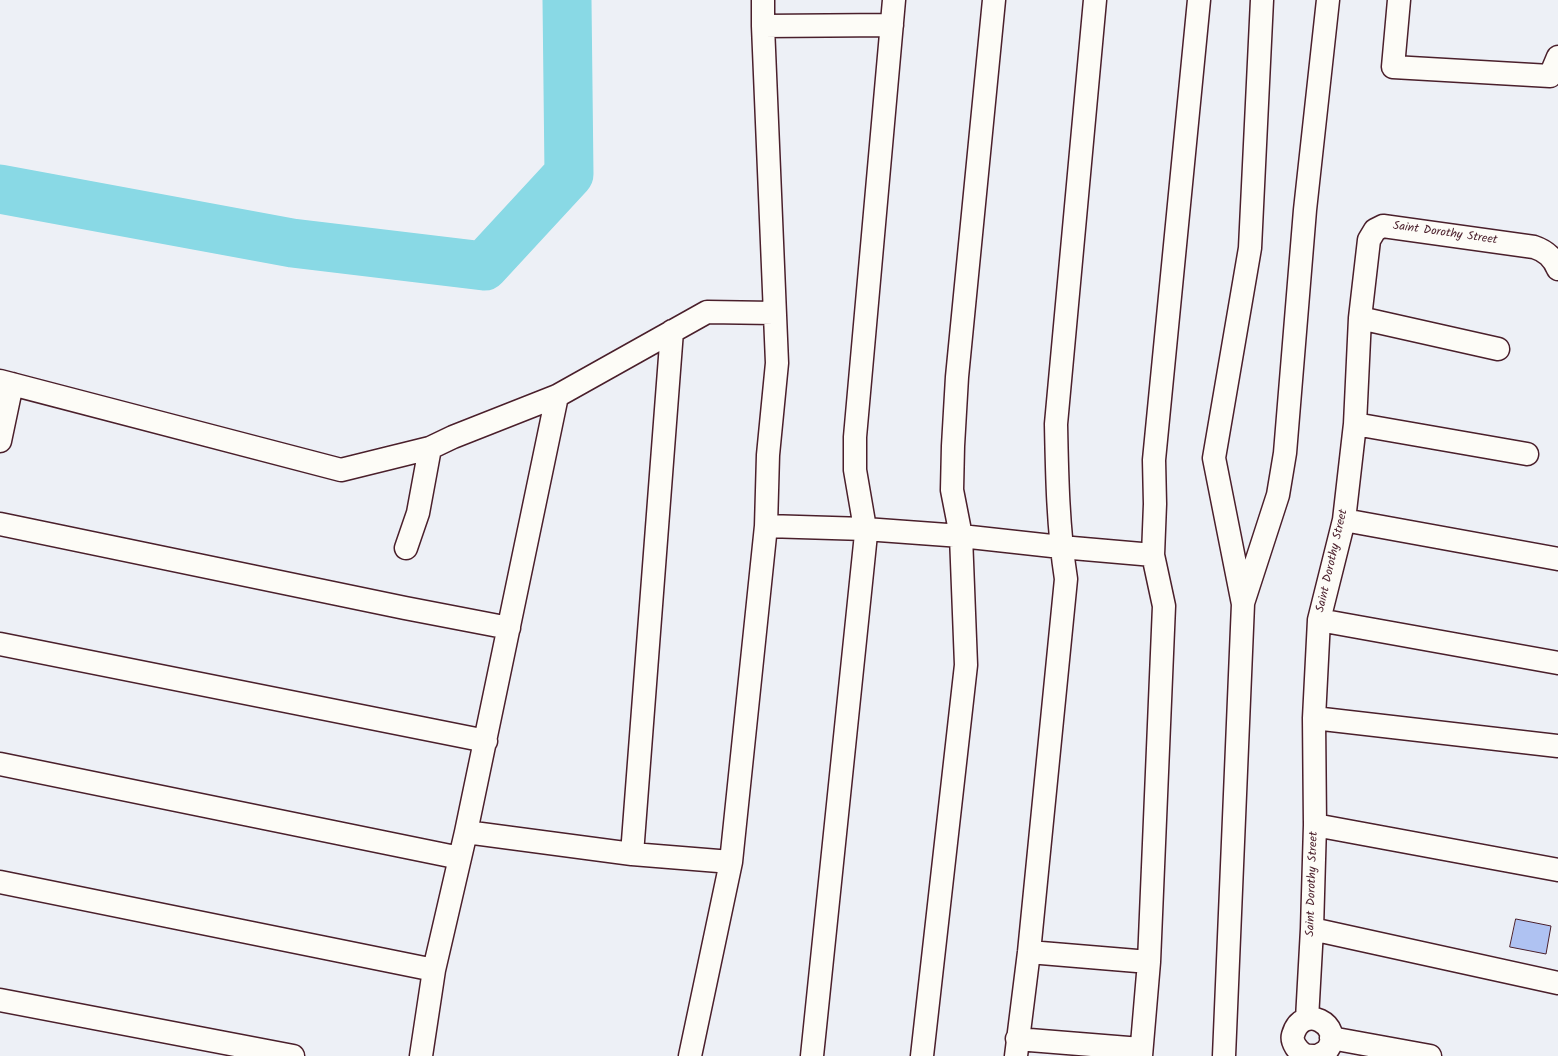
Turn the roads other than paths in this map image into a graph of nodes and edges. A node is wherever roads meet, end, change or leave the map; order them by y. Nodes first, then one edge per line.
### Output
1 (763, 0) edge
2 (894, 0) edge
3 (994, 0) edge
4 (1095, 0) edge
5 (1199, 0) edge
6 (1262, 0) edge
7 (1328, 0) edge
8 (1399, 0) edge
9 (892, 25) junction
10 (763, 26) junction
11 (1558, 57) edge
12 (1558, 269) edge
13 (774, 313) junction
14 (1360, 318) junction
15 (672, 331) junction
16 (1498, 349) dead end
17 (6, 382) edge
18 (557, 396) junction
19 (1355, 424) junction
20 (0, 442) edge
21 (430, 448) junction
22 (1528, 454) dead end
23 (1344, 520) junction
24 (0, 524) edge
25 (766, 526) junction
26 (865, 529) junction
27 (961, 536) junction
28 (1061, 547) junction
29 (406, 548) dead end
30 (1153, 555) junction
31 (1558, 559) edge
32 (1243, 604) junction
33 (1319, 620) junction
34 (509, 628) junction
35 (0, 644) edge
36 (1558, 663) edge
37 (1314, 718) junction
38 (486, 741) junction
39 (1558, 746) edge
40 (0, 764) edge
41 (1315, 825) junction
42 (466, 832) junction
43 (632, 854) junction
44 (460, 858) junction
45 (731, 862) junction
46 (1558, 870) edge
47 (0, 882) edge
48 (1312, 929) junction
49 (1029, 952) junction
50 (1149, 962) junction
51 (434, 970) junction
52 (1558, 983) edge
53 (0, 1000) edge
54 (1307, 1019) junction
55 (1331, 1038) junction
56 (1017, 1048) edge
57 (1141, 1052) edge
58 (293, 1056) edge
59 (421, 1056) edge
60 (690, 1056) edge
61 (812, 1056) edge
62 (922, 1056) edge
63 (1224, 1056) edge
64 (1306, 1056) edge
65 (1317, 1056) edge
66 (1430, 1056) edge

1 - 10 street
2 - 9 street
3 - 27 street
4 - 28 street
5 - 30 street
6 - 32 street
7 - 32 street
8 - 11 street
9 - 10 street
9 - 26 street
10 - 13 street
12 - 14 street, Saint Dorothy Street
13 - 15 street
13 - 25 street
14 - 16 street
14 - 19 street, Saint Dorothy Street
15 - 18 street
15 - 43 street
17 - 20 street
17 - 21 street
18 - 21 street
18 - 34 street
19 - 22 street
19 - 23 street, Saint Dorothy Street
21 - 29 street
23 - 31 street
23 - 33 street, Saint Dorothy Street
24 - 34 street
25 - 26 street
25 - 45 street
26 - 27 street
26 - 61 street
27 - 28 street
27 - 62 street
28 - 30 street
28 - 49 street
30 - 50 street
32 - 63 street
33 - 36 street
33 - 37 street, Saint Dorothy Street
34 - 38 street
35 - 38 street
37 - 39 street
37 - 41 street, Saint Dorothy Street
38 - 42 street
40 - 44 street
41 - 46 street
41 - 48 street, Saint Dorothy Street
42 - 43 street
42 - 44 street
43 - 45 street
44 - 51 street
45 - 60 street
47 - 51 street
48 - 52 street
48 - 54 street, Saint Dorothy Street
49 - 50 street
49 - 56 street
50 - 57 street
51 - 59 street
53 - 58 street
54 - 55 street
54 - 64 street
55 - 65 street
55 - 66 street
56 - 57 street
64 - 65 street

